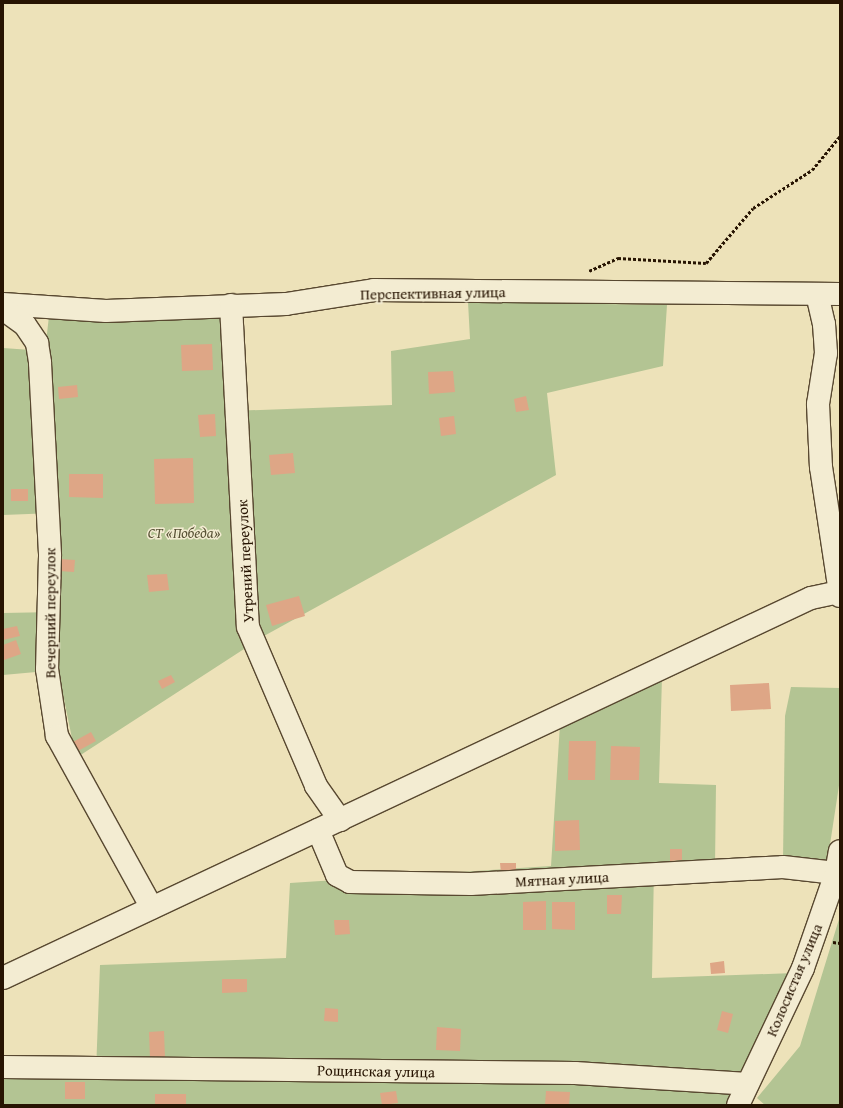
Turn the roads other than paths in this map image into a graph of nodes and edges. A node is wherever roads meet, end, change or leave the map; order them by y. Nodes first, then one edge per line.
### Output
1 (817, 294) junction
2 (840, 294) edge
3 (3, 304) edge
4 (231, 304) junction
5 (3, 309) edge
6 (840, 592) edge
7 (840, 596) edge
8 (340, 820) junction
9 (318, 830) junction
10 (840, 851) edge
11 (836, 873) junction
12 (152, 908) junction
13 (3, 978) edge
14 (3, 1067) edge
15 (748, 1084) junction
16 (738, 1105) edge

1 - 2 street, Перспективная улица
1 - 4 street, Перспективная улица
1 - 6 street
3 - 4 street, Перспективная улица
4 - 8 street, Утрений переулок
5 - 12 street, Вечерний переулок
6 - 7 street
6 - 8 street
8 - 9 street
9 - 11 street, Мятная улица
9 - 12 street
10 - 11 street, Колосистая улица
11 - 15 street, Колосистая улица
12 - 13 street
14 - 15 street, Рощинская улица
15 - 16 street, Колосистая улица

